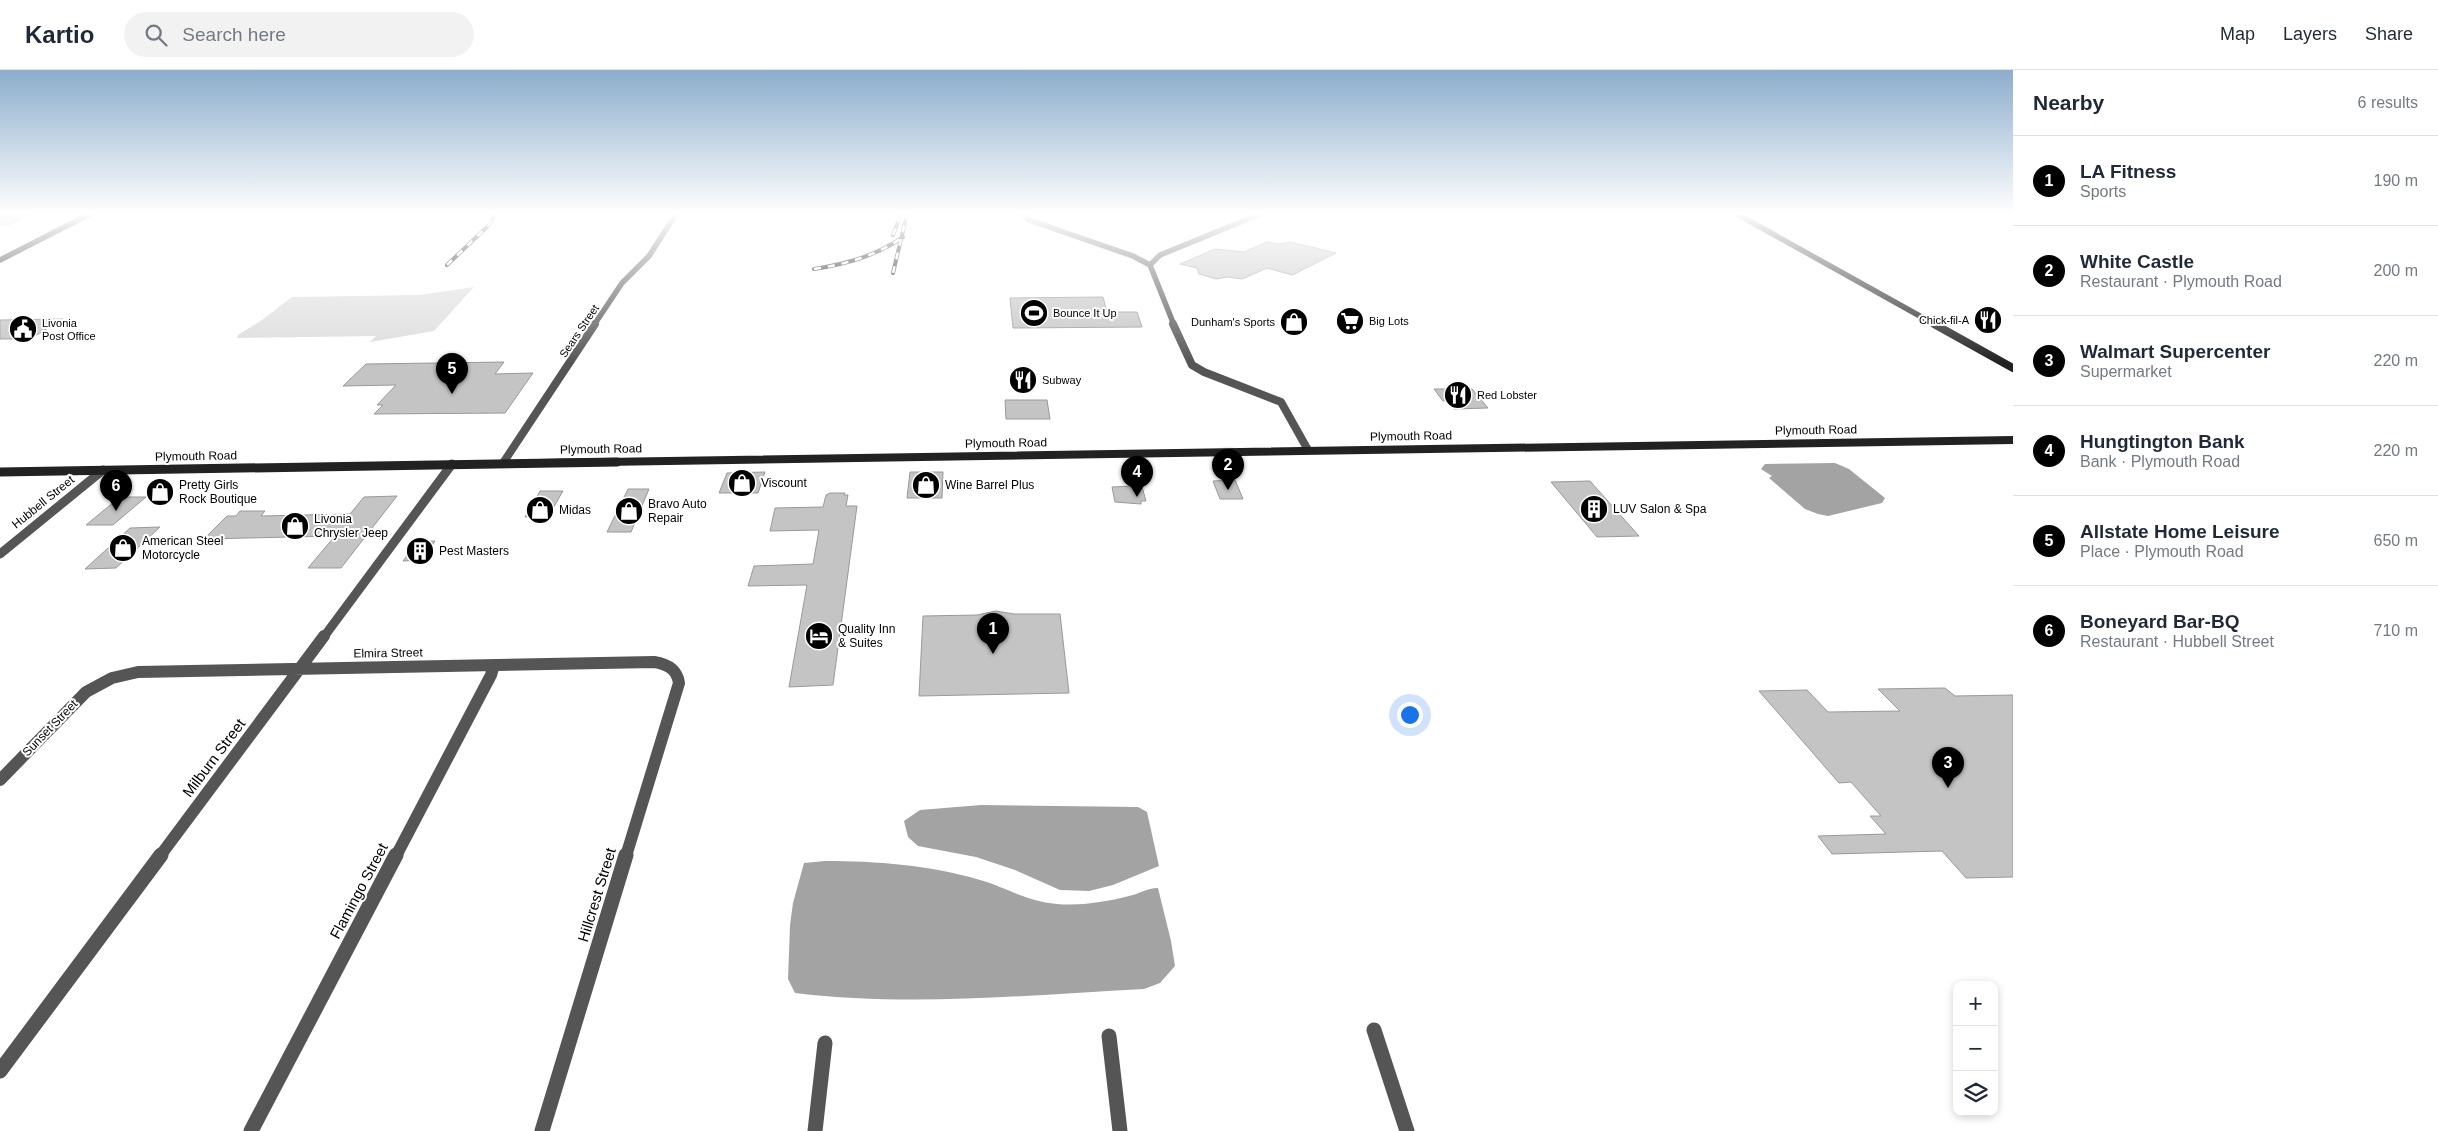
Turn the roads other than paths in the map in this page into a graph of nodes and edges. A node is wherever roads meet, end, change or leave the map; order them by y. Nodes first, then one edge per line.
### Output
1 (641, 264) edge
2 (1147, 264) edge
3 (1826, 264) edge
4 (1150, 265) joint
5 (2013, 368) edge
6 (2013, 440) edge
7 (1308, 450) junction
8 (503, 463) junction
9 (452, 464) junction
10 (103, 470) junction
11 (0, 472) edge
12 (0, 554) edge
13 (494, 665) junction
14 (300, 669) junction
15 (673, 669) joint
16 (103, 682) joint
17 (0, 780) edge
18 (1374, 1030) dead end
19 (1109, 1036) dead end
20 (825, 1043) dead end
21 (0, 1071) edge
22 (251, 1131) edge
23 (542, 1131) edge
24 (815, 1131) edge
25 (1120, 1131) edge
26 (1407, 1131) edge

1 - 8 street, Sears Street
2 - 4 street
3 - 5 main road
4 - 7 street
6 - 7 main road, Plymouth Road
7 - 8 main road, Plymouth Road
8 - 9 main road, Plymouth Road
9 - 10 main road, Plymouth Road
9 - 14 street, Milburn Street
10 - 11 main road, Plymouth Road
10 - 12 street, Hubbell Street
13 - 14 street, Elmira Street
13 - 15 street, Elmira Street
13 - 22 street, Flamingo Street
14 - 16 street, Elmira Street
14 - 21 street, Milburn Street
15 - 23 street, Hillcrest Street
16 - 17 street, Sunset Street
18 - 26 street
19 - 25 street
20 - 24 street

